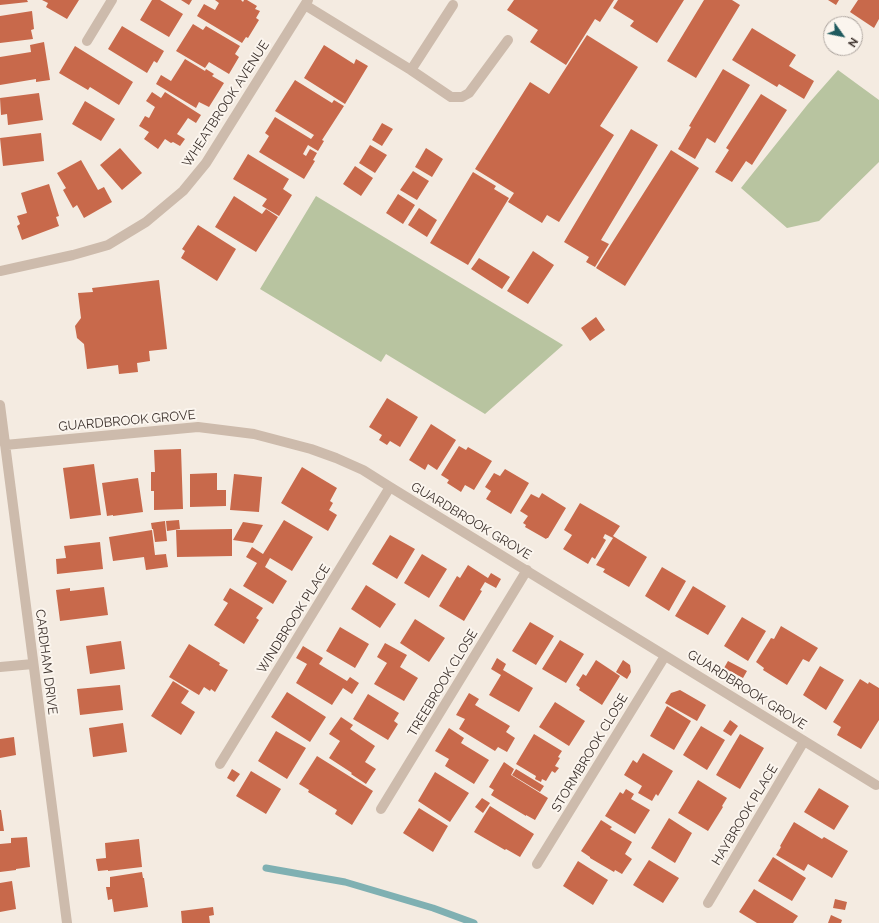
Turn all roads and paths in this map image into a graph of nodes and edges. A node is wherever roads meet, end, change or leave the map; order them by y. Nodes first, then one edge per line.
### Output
1 (112, 0) edge
2 (306, 3) edge
3 (453, 5) dead end
4 (508, 40) dead end
5 (88, 41) dead end
6 (411, 70) junction
7 (0, 272) edge
8 (0, 405) edge
9 (5, 445) junction
10 (390, 487) junction
11 (527, 570) junction
12 (665, 656) junction
13 (34, 664) junction
14 (0, 667) edge
15 (804, 740) junction
16 (220, 764) dead end
17 (876, 785) dead end
18 (381, 809) dead end
19 (537, 864) dead end
20 (708, 903) dead end
21 (67, 923) edge

1 - 5 street
2 - 6 street
2 - 7 street, WHEATBROOK AVENUE
3 - 6 street
4 - 6 street
8 - 9 street, CARDHAM DRIVE
9 - 10 street, GUARDBROOK GROVE
9 - 13 street, CARDHAM DRIVE
10 - 11 street, GUARDBROOK GROVE
10 - 16 street, WINDBROOK PLACE
11 - 12 street, GUARDBROOK GROVE
11 - 18 street, TREEBROOK CLOSE
12 - 15 street, GUARDBROOK GROVE
12 - 19 street, STORMBROOK CLOSE
13 - 14 street
13 - 21 street, CARDHAM DRIVE
15 - 17 street, GUARDBROOK GROVE
15 - 20 street, HAYBROOK PLACE

